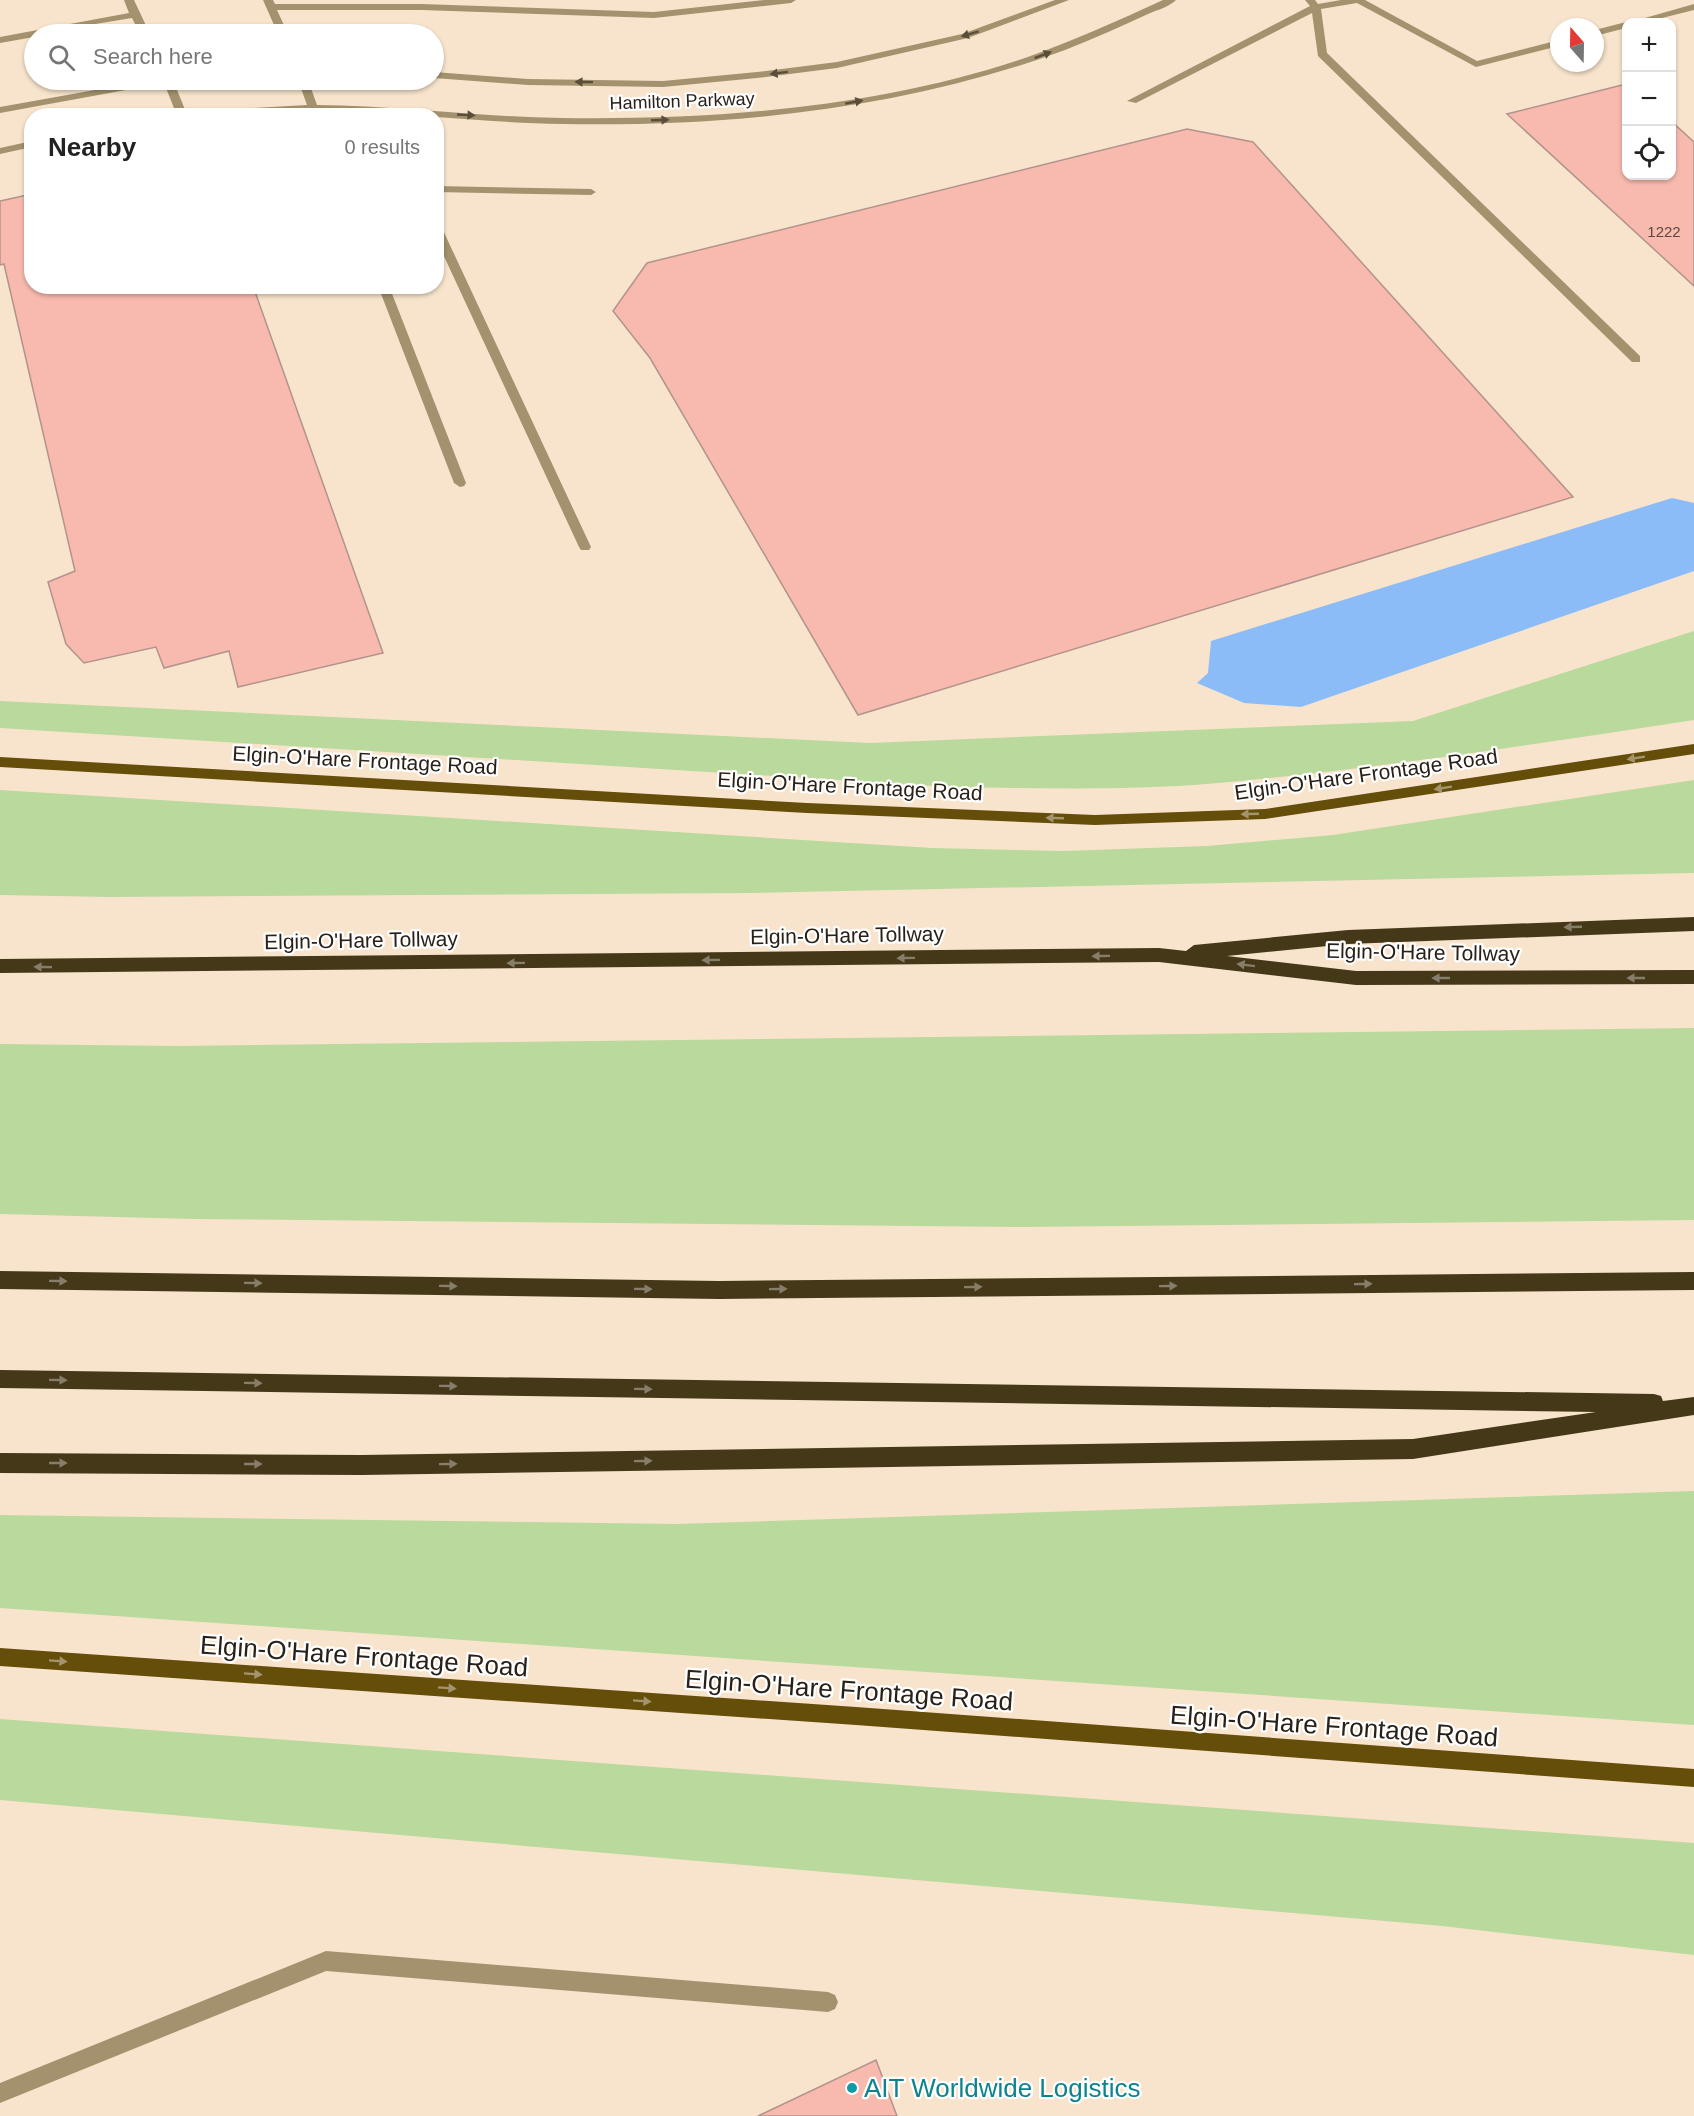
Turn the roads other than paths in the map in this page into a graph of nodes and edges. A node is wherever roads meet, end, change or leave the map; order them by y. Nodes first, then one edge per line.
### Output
1 (129, 0) edge
2 (791, 0) edge
3 (1064, 0) edge
4 (1171, 0) edge
5 (1358, 0) edge
6 (270, 4) edge
7 (1313, 4) edge
8 (1694, 7) edge
9 (135, 15) junction
10 (1651, 18) edge
11 (86, 24) edge
12 (140, 24) edge
13 (279, 24) edge
14 (1622, 26) edge
15 (1604, 31) edge
16 (24, 36) edge
17 (0, 40) edge
18 (1550, 45) edge
19 (444, 76) edge
20 (111, 90) edge
21 (171, 90) edge
22 (307, 90) edge
23 (1132, 100) dead end
24 (179, 108) edge
25 (314, 108) edge
26 (0, 110) edge
27 (444, 114) edge
28 (24, 146) edge
29 (0, 151) edge
30 (444, 189) edge
31 (591, 192) dead end
32 (444, 242) edge
33 (386, 294) edge
34 (1636, 359) dead end
35 (460, 483) dead end
36 (585, 547) dead end
37 (1694, 749) edge
38 (0, 762) edge
39 (1694, 924) edge
40 (1159, 955) junction
41 (0, 966) edge
42 (1694, 977) edge
43 (0, 1280) edge
44 (1694, 1281) edge
45 (0, 1380) edge
46 (1694, 1405) edge
47 (0, 1462) edge
48 (0, 1657) edge
49 (1694, 1778) edge
50 (828, 2002) dead end
51 (0, 2093) edge

1 - 9 street
2 - 6 street
3 -> 19 street, Hamilton Parkway
27 -> 4 street, Hamilton Parkway
5 - 7 street
5 - 18 street
6 - 13 street
7 - 23 street
7 - 34 street
8 - 10 street
9 - 11 street
9 - 12 street
14 - 15 street
16 - 17 street
20 - 26 street
21 - 24 street
22 - 25 street
28 - 29 street
30 - 31 street
32 - 36 street
33 - 35 street
37 -> 38 main road, Elgin-O'Hare Frontage Road
39 -> 40 highway
40 -> 41 highway, Elgin-O'Hare Tollway
42 -> 40 highway, Elgin-O'Hare Tollway
43 -> 44 highway
45 -> 46 highway
47 -> 46 highway
48 -> 49 main road, Elgin-O'Hare Frontage Road
50 - 51 street

